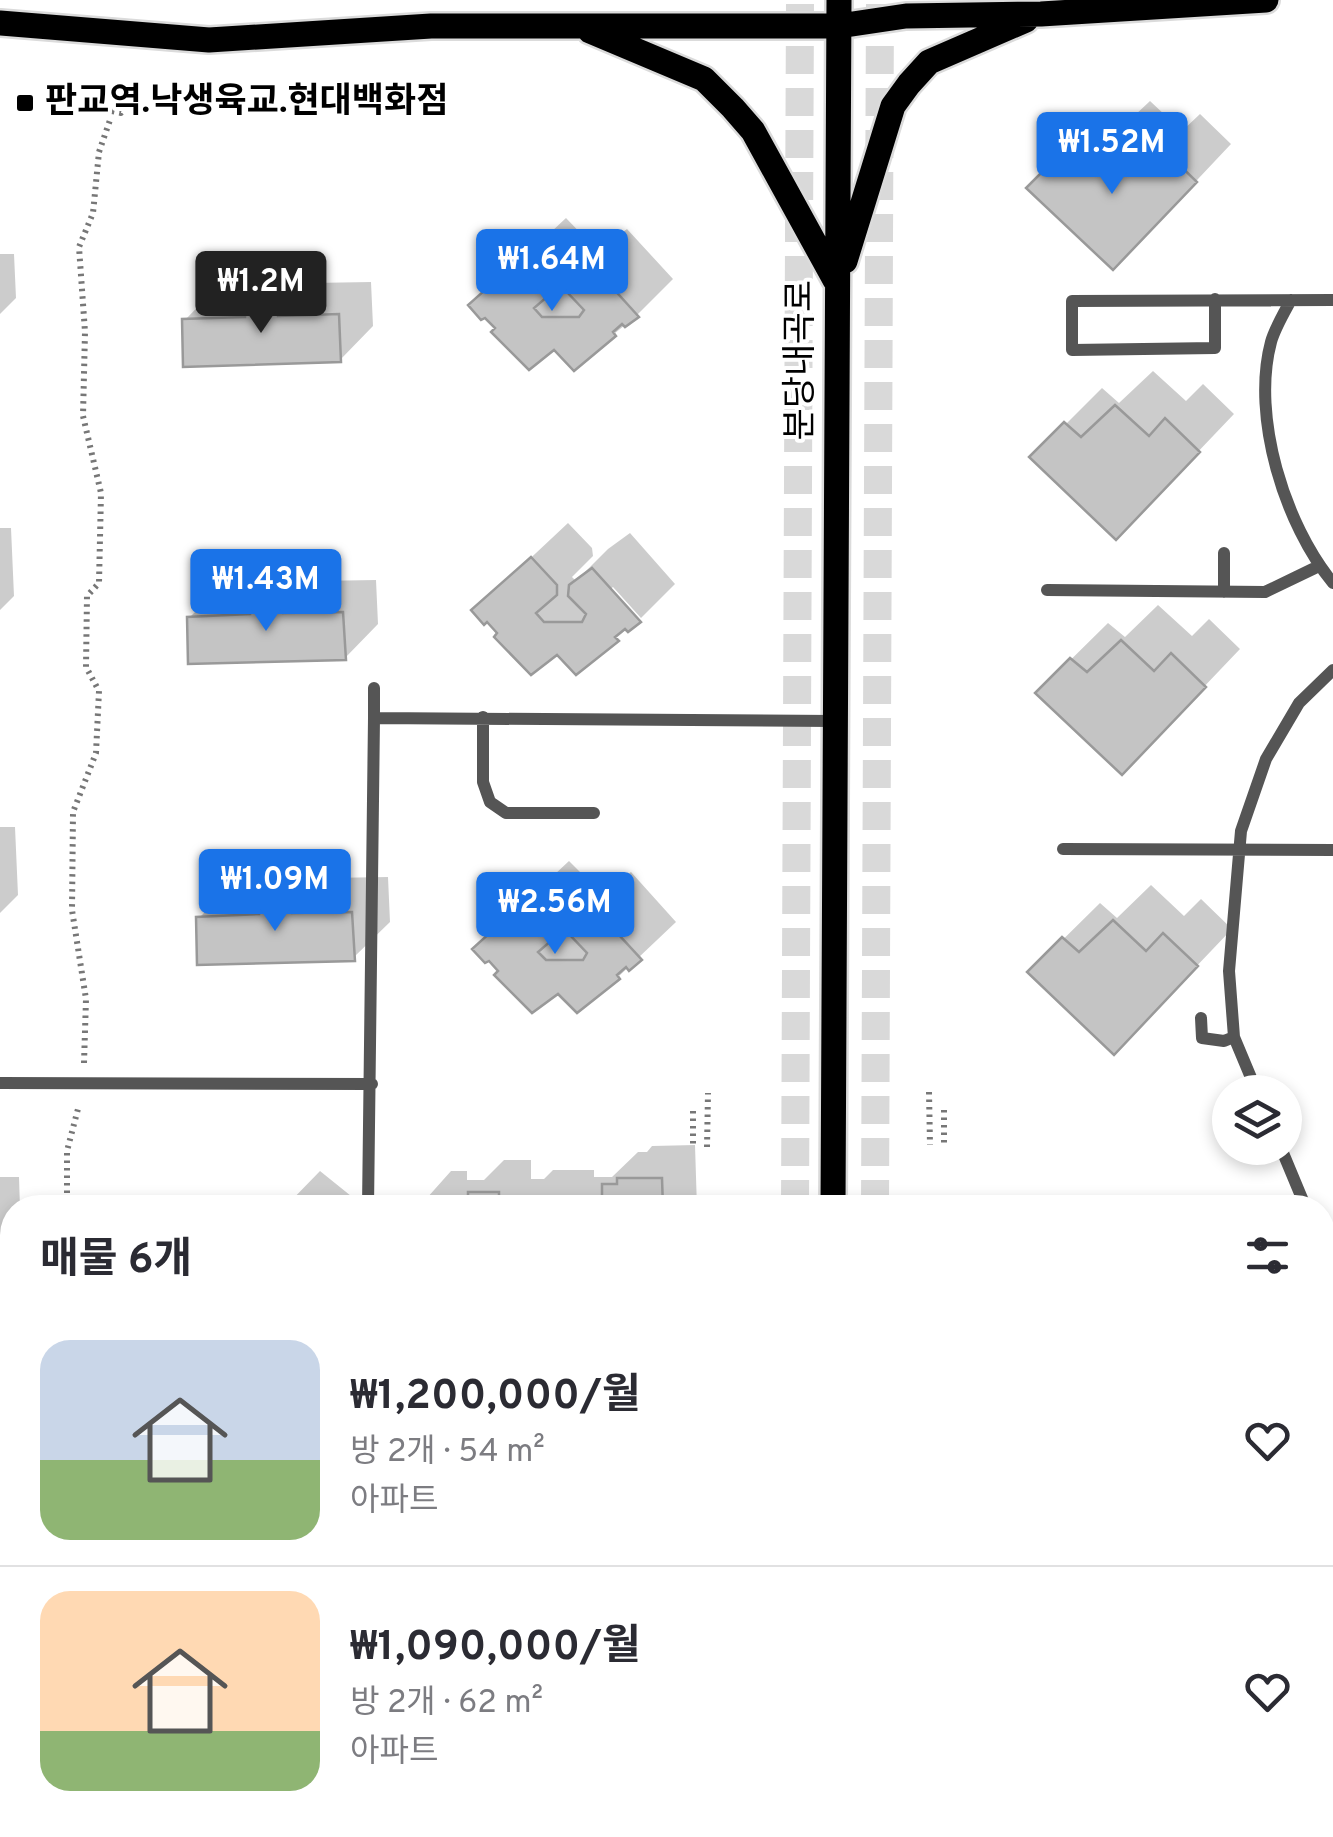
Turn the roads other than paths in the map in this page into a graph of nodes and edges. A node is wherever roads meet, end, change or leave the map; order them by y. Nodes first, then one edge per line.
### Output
1 (1266, 0) edge
2 (839, 13) edge
3 (1041, 14) junction
4 (0, 23) edge
5 (580, 26) junction
6 (837, 285) junction
7 (1215, 298) junction
8 (1290, 300) junction
9 (1333, 300) edge
10 (1224, 553) dead end
11 (1319, 566) junction
12 (1333, 583) edge
13 (1047, 590) dead end
14 (1224, 592) junction
15 (1333, 670) edge
16 (374, 688) dead end
17 (374, 718) junction
18 (484, 718) junction
19 (834, 720) junction
20 (594, 813) dead end
21 (1063, 849) dead end
22 (1333, 850) edge
23 (1238, 851) junction
24 (1201, 1018) dead end
25 (1234, 1037) junction
26 (1249, 1075) edge
27 (0, 1083) edge
28 (372, 1084) junction
29 (1289, 1165) edge
30 (368, 1195) edge
31 (832, 1195) edge
32 (1301, 1195) edge

1 - 3 main road
2 - 3 main road
2 - 5 main road
2 - 6 main road, 분당내곡로
3 - 6 main road
4 - 5 main road
5 - 6 main road
6 - 19 main road, 분당내곡로
7 - 7 lane
7 - 8 lane
8 - 9 lane
8 - 11 lane
10 - 14 lane
11 - 12 lane
11 - 14 lane
13 - 14 lane
15 - 23 lane
16 - 17 lane
17 - 18 lane
17 - 28 lane
18 - 19 lane
18 - 20 lane
19 - 31 main road, 분당내곡로
21 - 23 lane
22 - 23 lane
23 - 25 lane
24 - 25 lane
25 - 26 lane
27 - 28 lane
28 - 30 lane
29 - 32 lane

